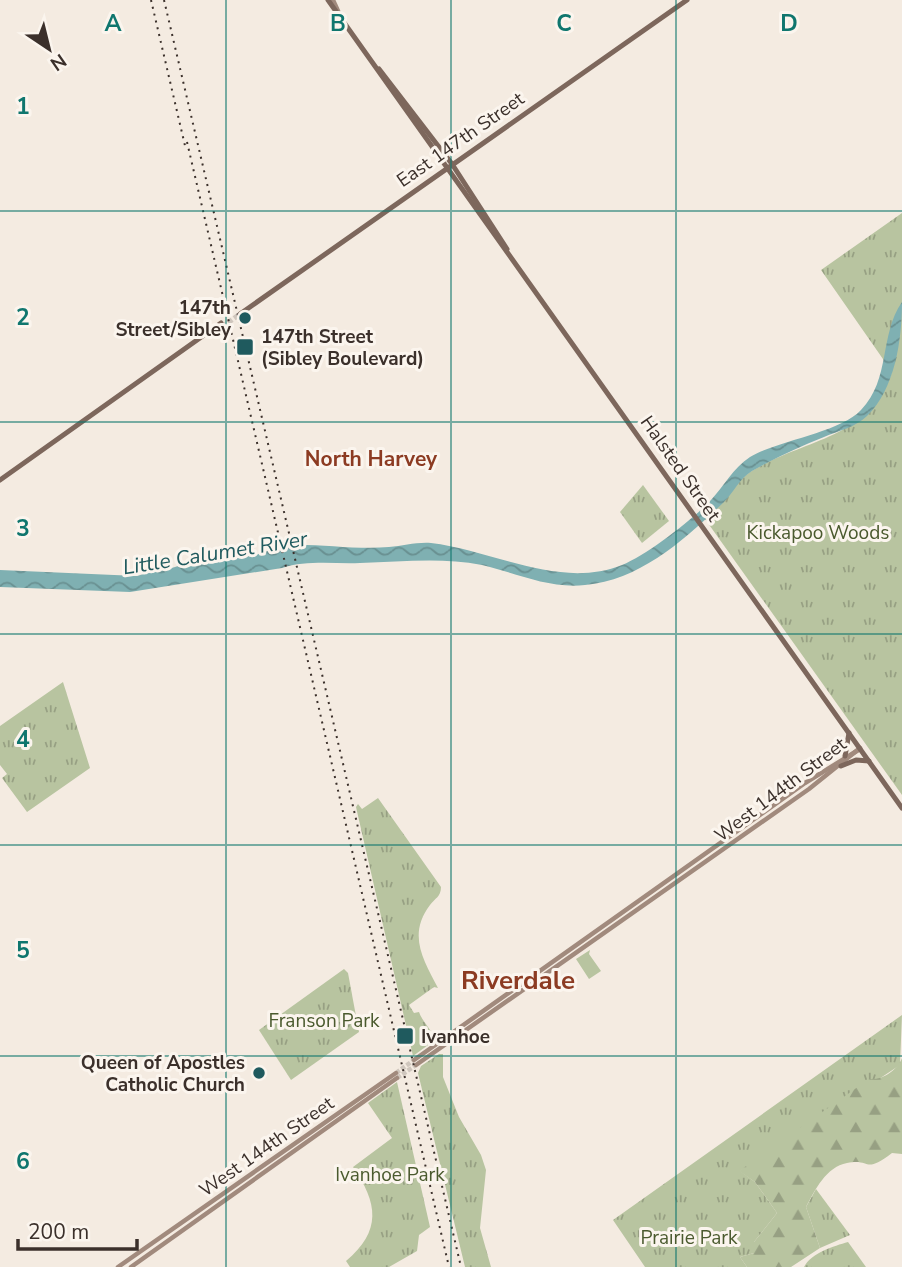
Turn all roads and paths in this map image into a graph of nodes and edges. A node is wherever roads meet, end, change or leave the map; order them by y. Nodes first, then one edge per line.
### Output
1 (328, 0) edge
2 (333, 0) edge
3 (687, 0) edge
4 (338, 12) junction
5 (449, 166) junction
6 (240, 312) tunnel mouth
7 (222, 325) tunnel mouth
8 (0, 480) edge
9 (849, 733) junction
10 (860, 748) junction
11 (845, 756) junction
12 (869, 761) junction
13 (841, 766) junction
14 (902, 808) edge
15 (118, 1267) edge
16 (131, 1267) edge

1 - 4 main road, Halsted Street
2 - 4 street
3 - 5 main road, East 147th Street
4 - 5 main road, Halsted Street
5 - 6 main road, East 147th Street
5 - 9 main road, Halsted Street
7 - 8 main road
9 - 10 main road, Halsted Street
9 - 11 main road
10 - 11 street, West 144th Street
10 - 12 main road, Halsted Street
10 - 13 street, West 144th Street
11 - 13 street, West 144th Street
12 - 13 main road
12 - 14 main road, Halsted Street
15 - 16 street, West 144th Street

